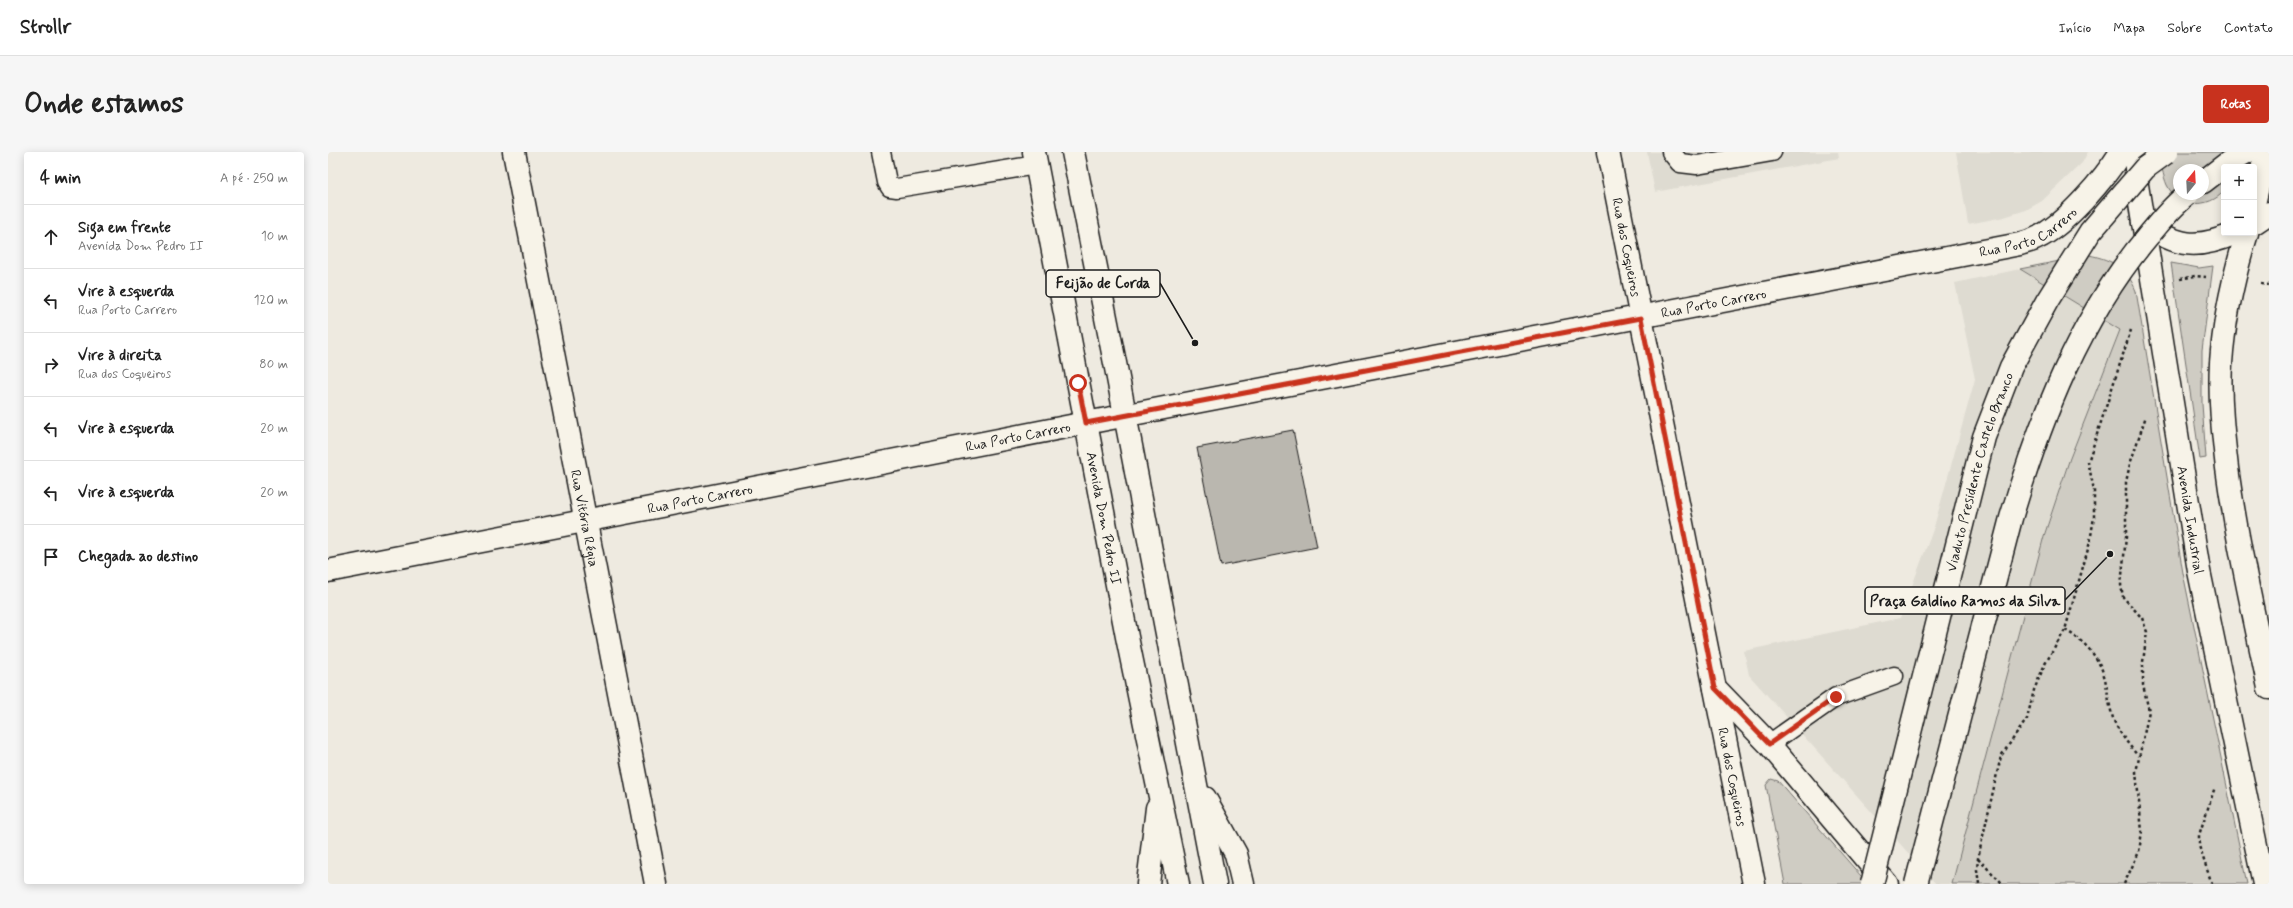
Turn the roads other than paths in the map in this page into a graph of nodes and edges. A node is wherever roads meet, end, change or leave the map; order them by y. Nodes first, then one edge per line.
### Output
1 (514, 152) edge
2 (881, 152) edge
3 (1073, 152) edge
4 (1608, 152) edge
5 (1671, 152) edge
6 (1772, 152) edge
7 (2121, 152) edge
8 (2135, 152) edge
9 (2167, 152) edge
10 (2247, 152) edge
11 (2266, 152) edge
12 (1035, 158) edge
13 (2209, 177) edge
14 (2180, 200) edge
15 (2255, 200) edge
16 (2269, 213) edge
17 (2269, 220) edge
18 (2257, 222) edge
19 (2143, 223) junction
20 (2257, 223) edge
21 (2228, 236) edge
22 (2246, 236) edge
23 (1641, 318) junction
24 (1126, 415) junction
25 (1086, 423) junction
26 (586, 521) junction
27 (328, 571) edge
28 (1894, 676) dead end
29 (1715, 688) junction
30 (2269, 688) edge
31 (1769, 744) junction
32 (1197, 784) junction
33 (1159, 792) junction
34 (656, 884) edge
35 (1148, 884) edge
36 (1178, 884) edge
37 (1215, 884) edge
38 (1243, 884) edge
39 (1754, 884) edge
40 (1872, 884) edge
41 (1887, 884) edge
42 (1916, 884) edge
43 (2264, 884) edge

1 - 26 main road, Rua Vitória Régia
2 - 12 lane
3 - 24 main road
4 - 23 main road, Rua dos Coqueiros
5 - 6 lane
7 - 23 main road, Rua Porto Carrero
8 - 19 main road, Avenida Industrial
9 - 40 main road, Viaduto Presidente Castelo Branco, bridge
10 - 13 main road
11 - 15 main road
12 - 25 main road, Avenida Dom Pedro II
14 - 42 main road, bridge
16 - 18 main road
17 - 20 main road
19 - 21 main road
19 - 43 main road, Avenida Industrial
22 - 30 main road
23 - 24 main road, Rua Porto Carrero
23 - 29 main road, Rua dos Coqueiros
24 - 25 main road, Rua Porto Carrero
24 - 32 main road
25 - 26 main road, Rua Porto Carrero
25 - 33 main road, Avenida Dom Pedro II
26 - 27 main road, Rua Porto Carrero
26 - 34 main road, Rua Vitória Régia
28 - 31 lane
29 - 31 main road
29 - 39 main road, Rua dos Coqueiros
31 - 41 main road
32 - 37 main road
32 - 38 main road
33 - 35 main road
33 - 36 main road, Avenida Dom Pedro II

